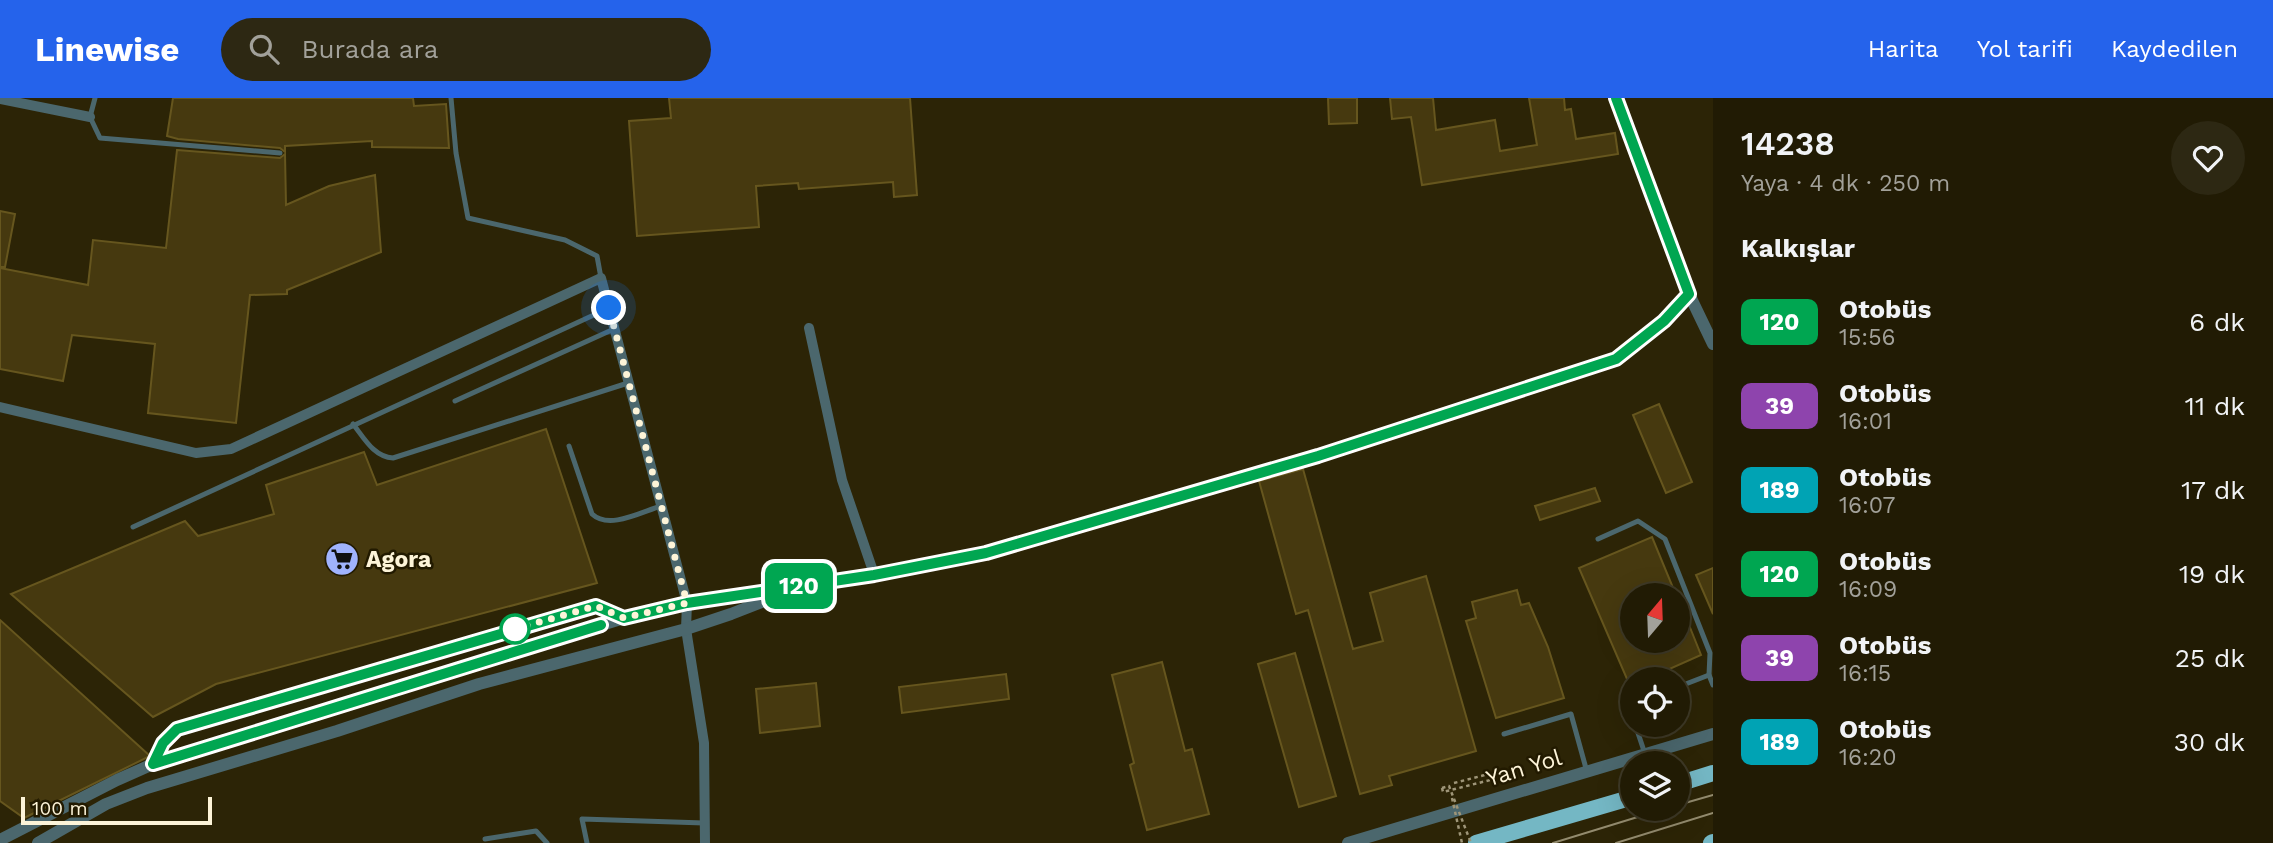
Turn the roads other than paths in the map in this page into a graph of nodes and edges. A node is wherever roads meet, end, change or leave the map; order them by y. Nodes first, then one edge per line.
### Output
1 (96, 98) edge
2 (450, 98) edge
3 (1616, 98) edge
4 (0, 99) edge
5 (90, 117) junction
6 (279, 153) dead end
7 (601, 278) junction
8 (1689, 294) junction
9 (609, 308) junction
10 (809, 328) dead end
11 (614, 329) junction
12 (1713, 344) edge
13 (628, 383) junction
14 (456, 401) dead end
15 (0, 407) edge
16 (353, 424) junction
17 (569, 446) dead end
18 (661, 506) junction
19 (132, 527) dead end
20 (1598, 539) dead end
21 (874, 575) junction
22 (802, 586) junction
23 (687, 603) junction
24 (624, 618) junction
25 (686, 629) junction
26 (1709, 675) junction
27 (1690, 682) edge
28 (1713, 685) edge
29 (1504, 734) dead end
30 (1713, 734) edge
31 (1655, 751) edge
32 (1620, 762) edge
33 (153, 764) junction
34 (1587, 772) junction
35 (1713, 773) edge
36 (1690, 780) edge
37 (1620, 801) edge
38 (704, 823) junction
39 (485, 839) dead end
40 (0, 840) edge
41 (38, 843) edge
42 (547, 843) edge
43 (587, 843) edge
44 (703, 843) edge
45 (1348, 843) edge
46 (1476, 843) edge

1 - 5 lane
2 - 7 lane
3 - 8 street
4 - 5 street
5 - 6 lane
7 - 9 street
7 - 15 street
8 - 12 street
8 - 21 street
9 - 11 street
9 - 16 lane
10 - 21 street
11 - 13 street
11 - 14 lane
13 - 16 lane
13 - 18 street
16 - 19 lane
17 - 18 lane
18 - 23 street
20 - 26 lane
21 - 22 street
22 - 23 street
22 - 25 street
23 - 24 street
23 - 25 street
24 - 33 street
24 - 33 lane
25 - 38 street
25 - 41 street
26 - 27 lane
26 - 28 lane
29 - 34 lane
30 - 31 street, Yan Yol
32 - 34 street, Yan Yol
33 - 40 street
34 - 45 street, Yan Yol
35 - 36 highway
37 - 46 highway
38 - 43 lane
38 - 44 street
39 - 42 lane

